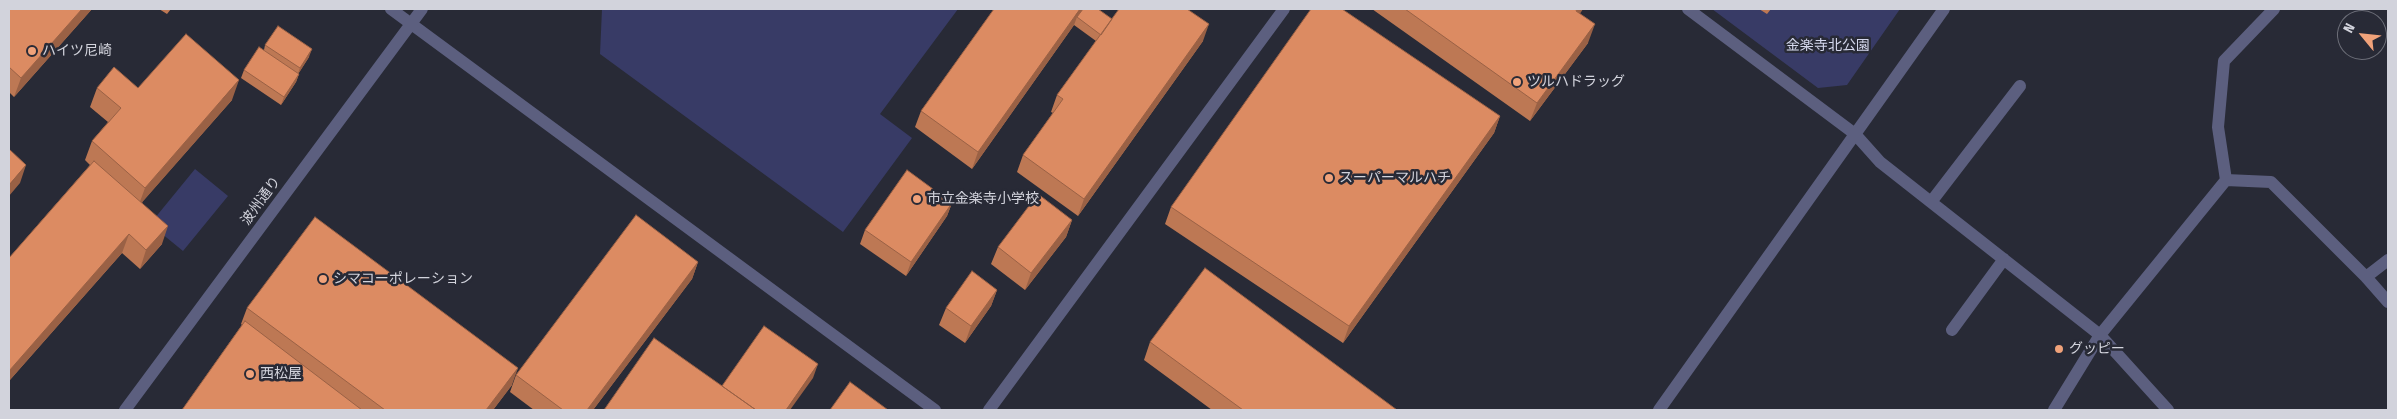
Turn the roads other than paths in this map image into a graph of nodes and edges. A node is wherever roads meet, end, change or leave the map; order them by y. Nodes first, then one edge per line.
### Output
1 (391, 9) edge
2 (422, 9) edge
3 (1284, 9) edge
4 (1688, 9) edge
5 (1944, 9) edge
6 (2274, 9) edge
7 (410, 25) junction
8 (2020, 86) dead end
9 (1855, 134) junction
10 (2226, 180) junction
11 (1931, 202) junction
12 (2004, 259) junction
13 (2388, 260) edge
14 (2366, 277) junction
15 (2388, 302) edge
16 (1952, 330) dead end
17 (2100, 335) junction
18 (125, 410) edge
19 (935, 410) edge
20 (989, 410) edge
21 (1659, 410) edge
22 (2054, 410) edge
23 (2168, 410) edge

1 - 7 street
2 - 7 street, 波州通り
3 - 20 street
4 - 9 street
5 - 9 street
6 - 10 street
7 - 18 street, 波州通り
7 - 19 street
8 - 11 street
9 - 11 street
9 - 21 street
10 - 14 street
10 - 17 street
11 - 12 street
12 - 16 street
12 - 17 street
13 - 14 street
14 - 15 street
17 - 22 street
17 - 23 street

